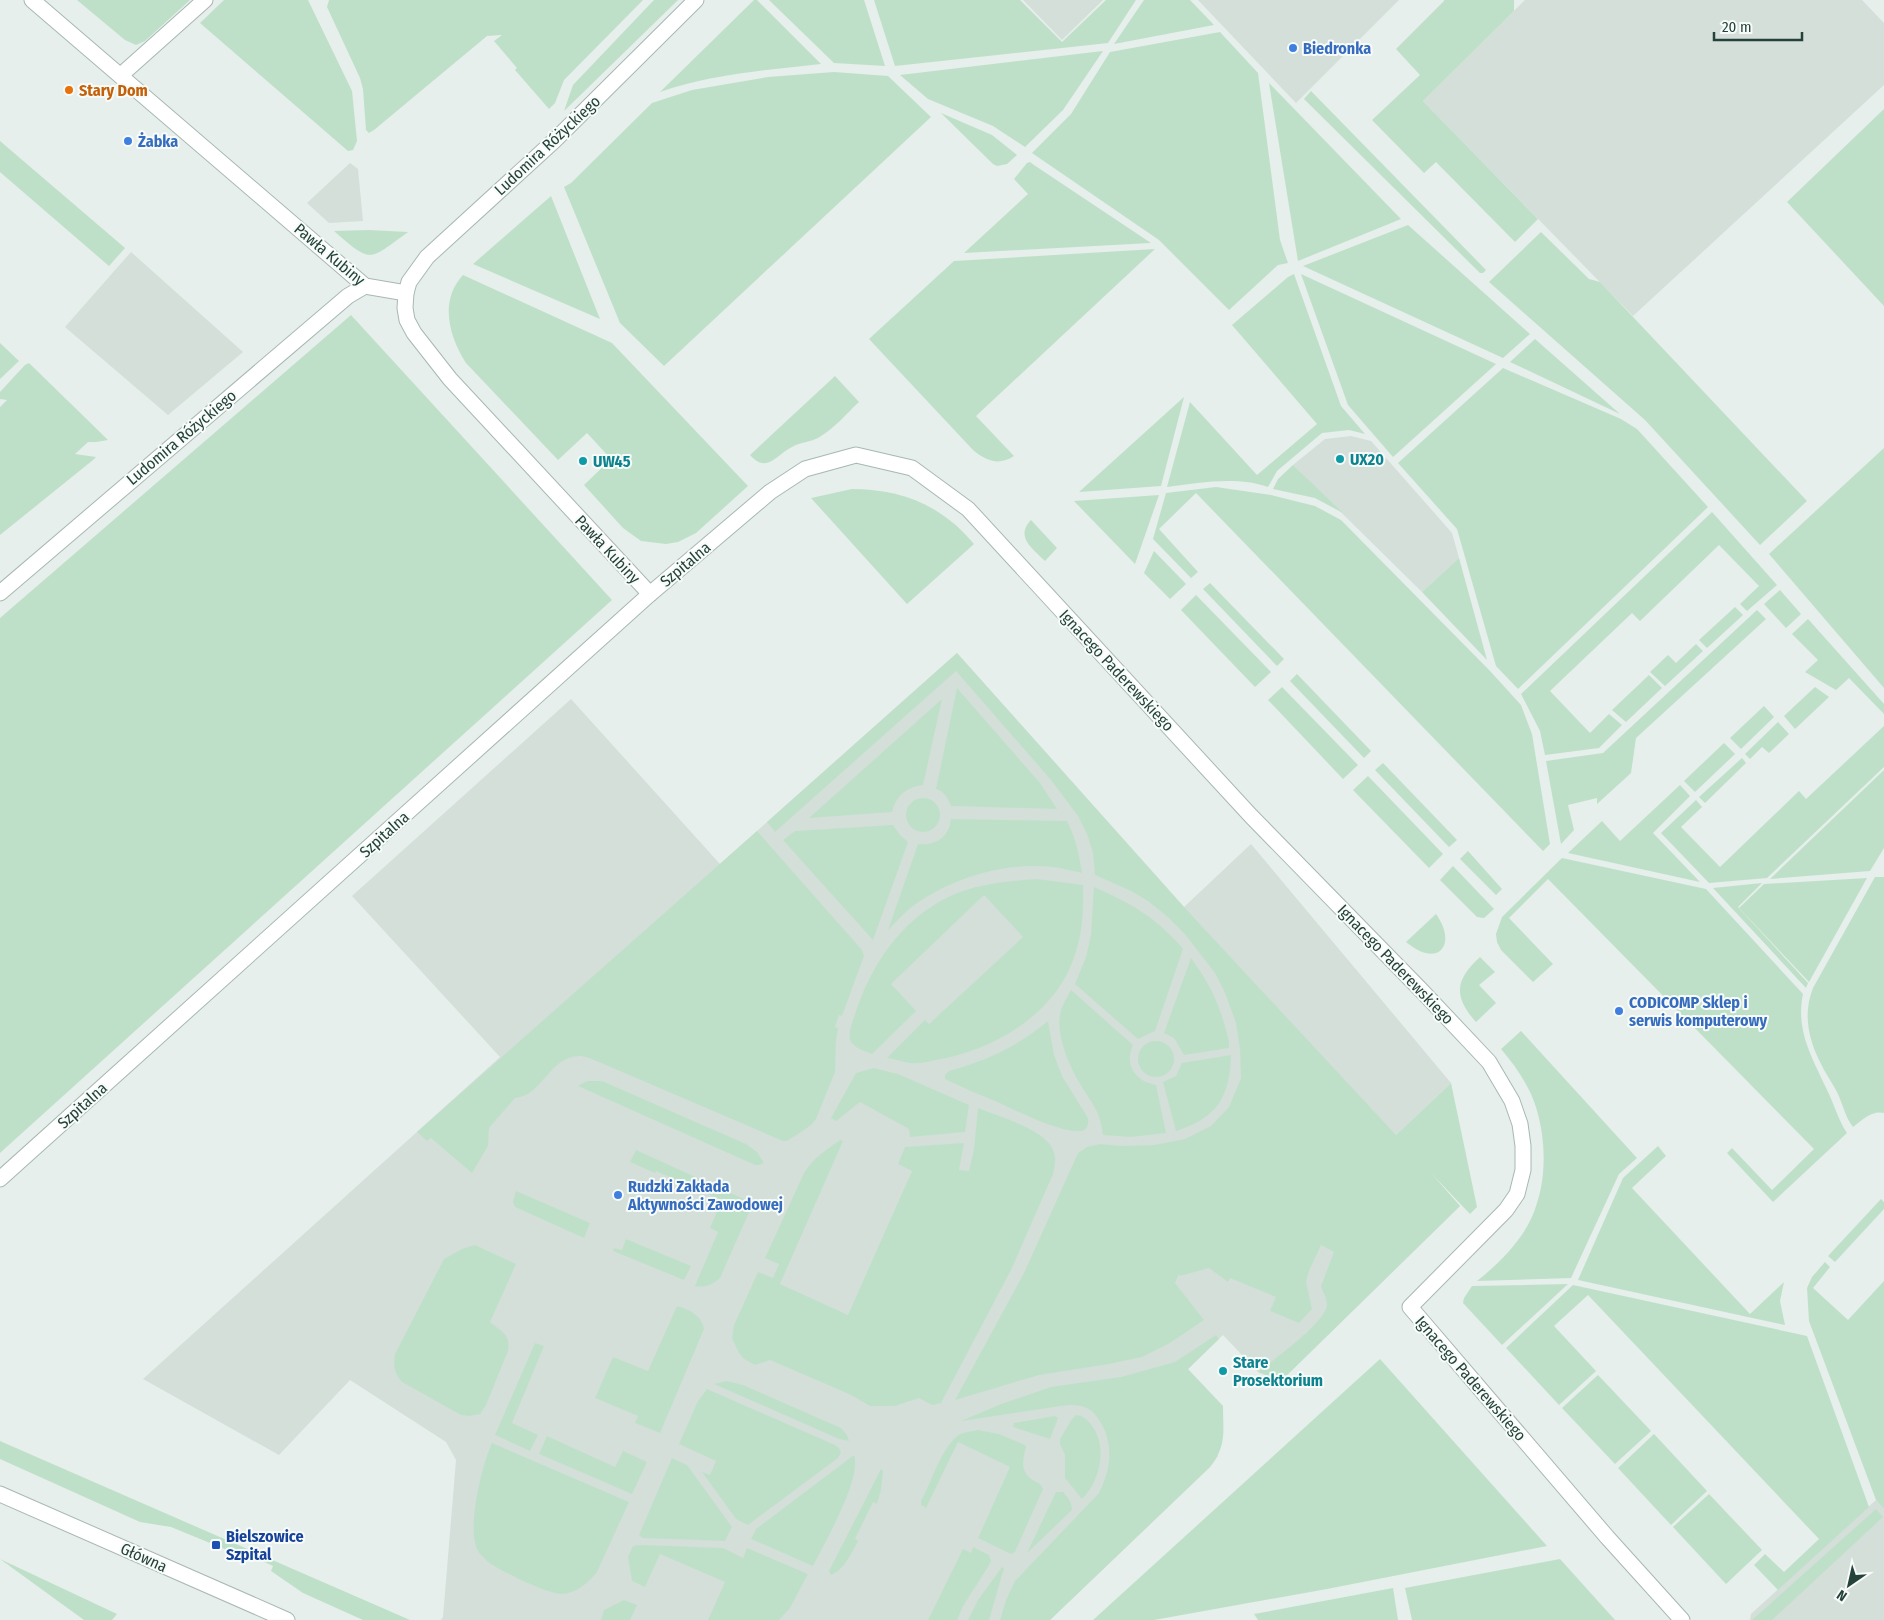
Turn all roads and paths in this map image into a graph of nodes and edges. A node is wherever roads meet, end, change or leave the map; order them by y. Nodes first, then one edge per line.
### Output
1 (32, 0) edge
2 (205, 0) edge
3 (696, 0) edge
4 (121, 75) junction
5 (365, 286) junction
6 (406, 294) junction
7 (770, 492) joint
8 (0, 592) edge
9 (650, 594) junction
10 (0, 1179) edge
11 (0, 1494) edge
12 (287, 1620) edge
13 (1682, 1620) edge

1 - 4 street, Pawła Kubiny
2 - 4 street
3 - 6 street, Ludomira Różyckiego
4 - 5 street, Pawła Kubiny
5 - 6 street, Pawła Kubiny
5 - 8 street, Ludomira Różyckiego
6 - 9 street, Pawła Kubiny
7 - 9 street, Szpitalna
7 - 13 street, Ignacego Paderewskiego
9 - 10 street, Szpitalna
11 - 12 street, Główna

